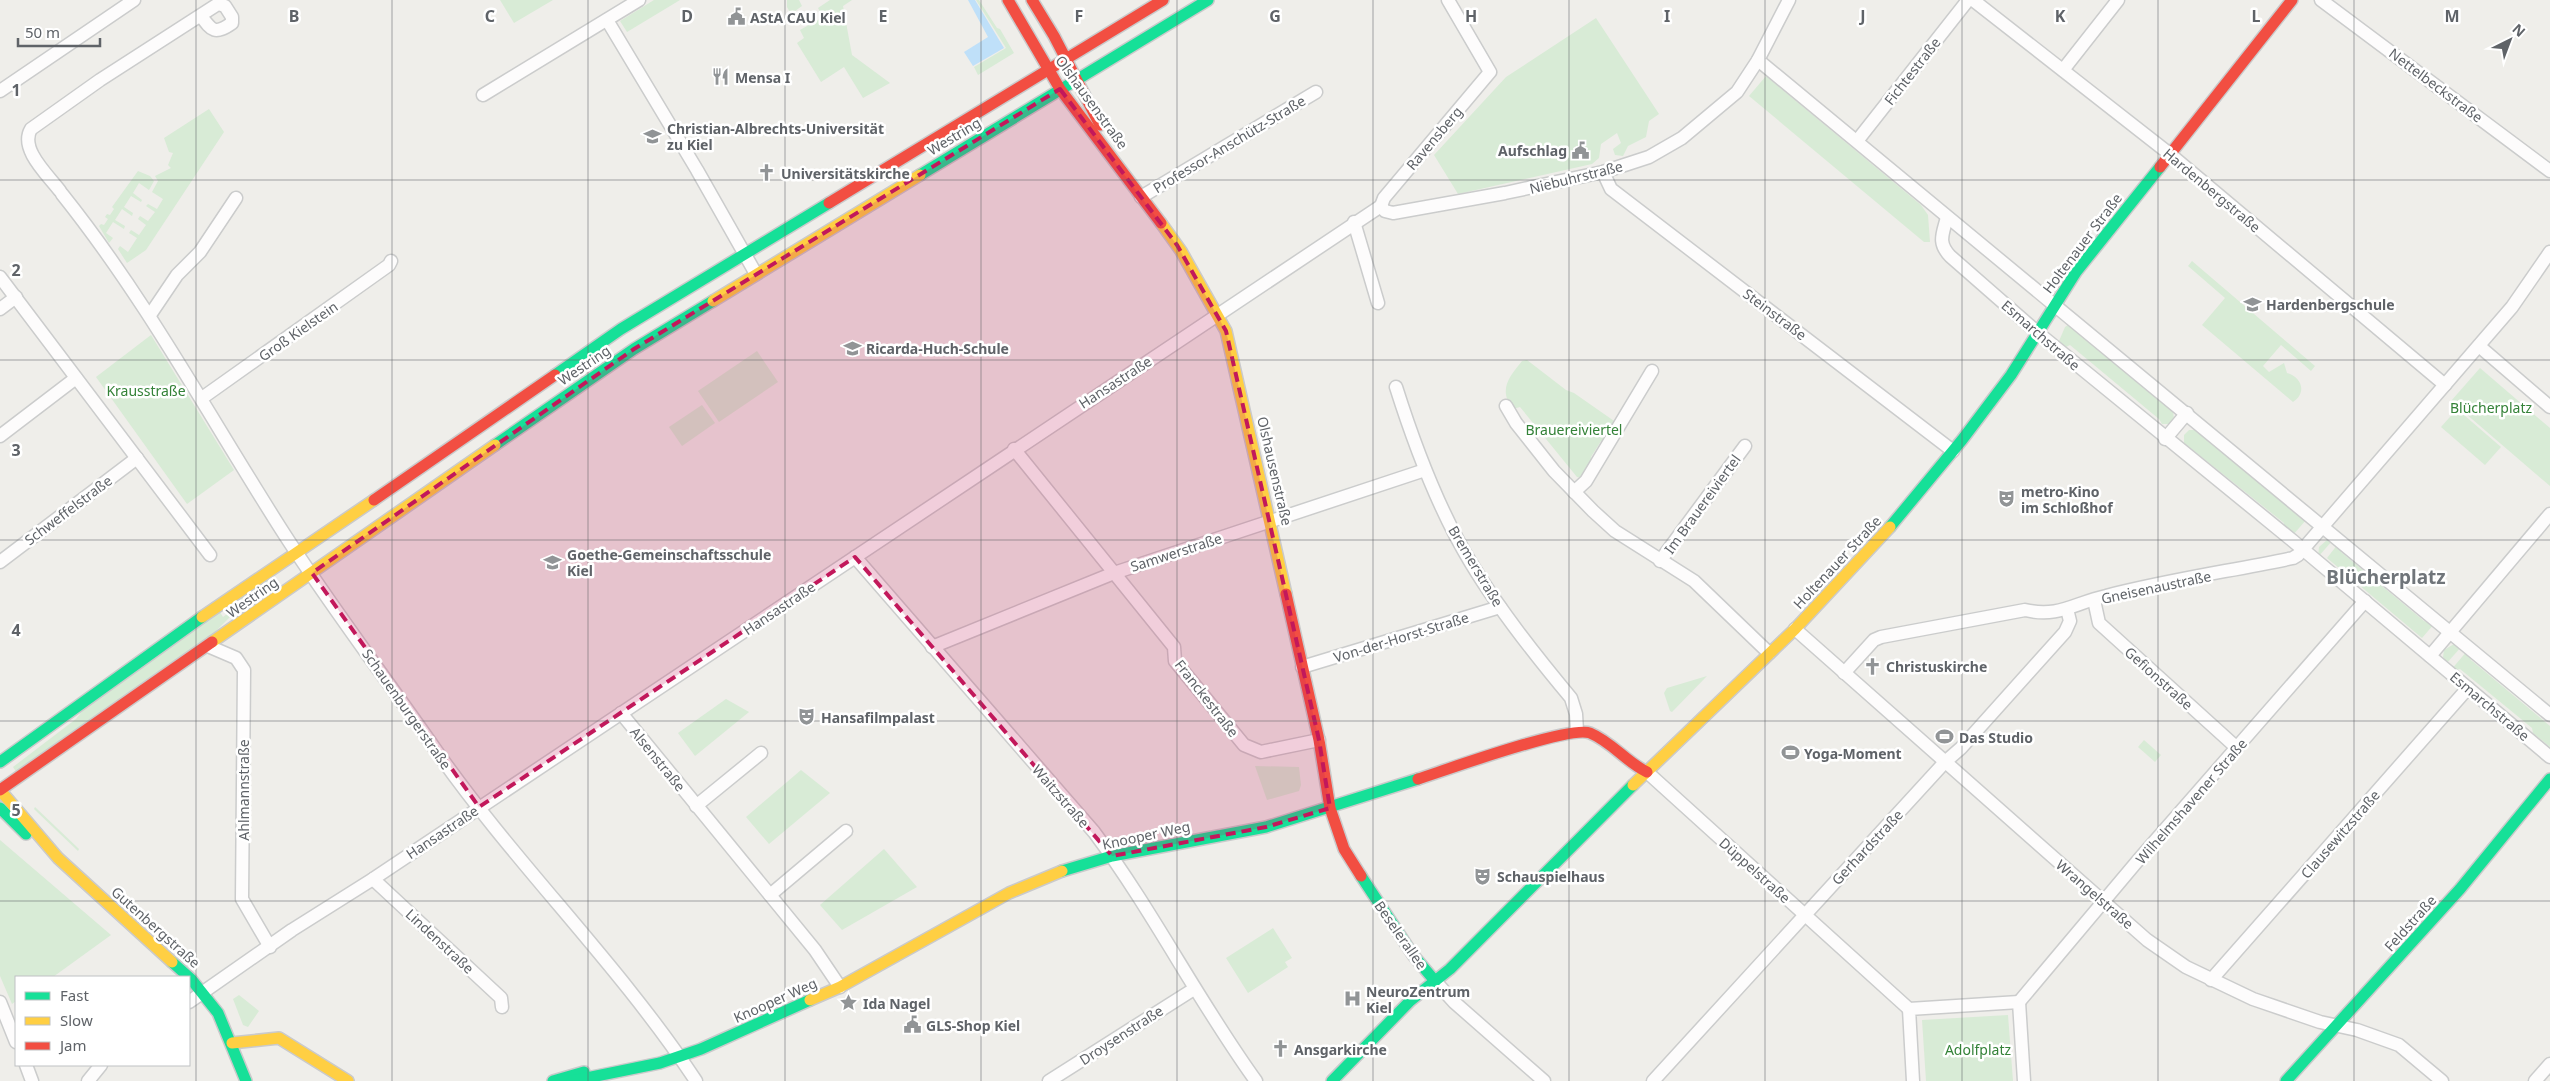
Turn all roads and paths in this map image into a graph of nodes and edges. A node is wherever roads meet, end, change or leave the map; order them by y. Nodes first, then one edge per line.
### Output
1 (134, 0) edge
2 (639, 0) edge
3 (1008, 0) edge
4 (1032, 0) edge
5 (1163, 0) edge
6 (1208, 0) edge
7 (1448, 0) edge
8 (1789, 0) edge
9 (1968, 0) edge
10 (1974, 0) edge
11 (2118, 0) edge
12 (2292, 0) edge
13 (2321, 0) edge
14 (201, 16) dead end
15 (607, 20) junction
16 (1064, 59) junction
17 (1758, 60) junction
18 (1048, 69) junction
19 (2063, 70) junction
20 (1076, 80) junction
21 (1060, 89) junction
22 (0, 91) edge
23 (1316, 92) dead end
24 (483, 95) dead end
25 (1856, 141) junction
26 (2171, 155) junction
27 (1122, 169) junction
28 (2550, 170) edge
29 (1604, 172) junction
30 (1141, 197) junction
31 (236, 198) dead end
32 (1381, 206) junction
33 (1947, 218) junction
34 (1354, 222) junction
35 (2550, 252) edge
36 (744, 254) junction
37 (391, 261) dead end
38 (756, 274) junction
39 (0, 277) edge
40 (16, 297) junction
41 (1378, 303) dead end
42 (2053, 305) junction
43 (0, 309) edge
44 (1218, 314) junction
45 (150, 315) junction
46 (2038, 333) junction
47 (2479, 346) junction
48 (1652, 372) dead end
49 (76, 378) junction
50 (2445, 385) junction
51 (1396, 388) dead end
52 (202, 398) junction
53 (1506, 406) dead end
54 (2550, 408) edge
55 (2187, 413) junction
56 (0, 436) edge
57 (2166, 439) junction
58 (1745, 446) dead end
59 (1014, 449) junction
60 (1953, 451) junction
61 (137, 458) junction
62 (1425, 470) junction
63 (1574, 492) junction
64 (2550, 514) edge
65 (1271, 521) junction
66 (2322, 527) junction
67 (2303, 550) junction
68 (298, 553) junction
69 (210, 555) dead end
70 (2, 557) edge
71 (855, 557) junction
72 (1660, 561) junction
73 (1114, 572) junction
74 (312, 573) junction
75 (2094, 600) junction
76 (2365, 602) junction
77 (1500, 607) junction
78 (2067, 609) junction
79 (1795, 629) junction
80 (2450, 632) junction
81 (208, 646) junction
82 (932, 647) junction
83 (1769, 653) junction
84 (2430, 656) junction
85 (1302, 667) junction
86 (1844, 673) junction
87 (2468, 688) junction
88 (621, 713) junction
89 (2550, 715) edge
90 (1588, 734) junction
91 (1319, 740) junction
92 (2237, 748) junction
93 (761, 753) dead end
94 (2550, 757) edge
95 (0, 762) edge
96 (1945, 762) junction
97 (1643, 776) junction
98 (2550, 779) edge
99 (0, 790) edge
100 (696, 806) junction
101 (479, 807) junction
102 (0, 808) edge
103 (1330, 808) junction
104 (846, 831) dead end
105 (1112, 856) junction
106 (58, 858) junction
107 (373, 879) junction
108 (770, 895) junction
109 (2103, 902) junction
110 (1804, 915) junction
111 (270, 947) junction
112 (188, 976) edge
113 (190, 978) edge
114 (2211, 980) junction
115 (1435, 981) junction
116 (840, 987) junction
117 (1194, 990) junction
118 (203, 993) junction
119 (190, 1001) edge
120 (0, 1002) edge
121 (2019, 1002) junction
122 (502, 1007) dead end
123 (1908, 1009) junction
124 (2337, 1026) junction
125 (15, 1040) edge
126 (232, 1043) junction
127 (677, 1053) junction
128 (2550, 1064) edge
129 (26, 1066) edge
130 (100, 1066) edge
131 (32, 1081) edge
132 (88, 1081) edge
133 (246, 1081) edge
134 (348, 1081) edge
135 (553, 1081) edge
136 (572, 1081) edge
137 (696, 1081) edge
138 (1049, 1081) edge
139 (1256, 1081) edge
140 (1332, 1081) edge
141 (1544, 1081) edge
142 (1653, 1081) edge
143 (1913, 1081) edge
144 (2024, 1081) edge
145 (2286, 1081) edge
146 (2442, 1081) edge
147 (2535, 1081) edge

1 - 22 street
2 - 15 street
3 - 18 main road, Olshausenstraße
4 - 16 main road, Olshausenstraße
5 - 16 main road, Westring
6 - 20 main road, Westring
7 - 32 street, Ravensberg
8 - 17 street, Niebuhrstraße
9 - 25 street, Fichtestraße
10 - 19 street, Hardenbergstraße
11 - 19 street
12 - 26 main road, Holtenauer Straße
13 - 28 street, Nettelbeckstraße
14 - 45 street, Schauenburgerstraße
15 - 24 street
15 - 36 street
16 - 18 main road, Westring
16 - 20 main road, Olshausenstraße
17 - 25 street
17 - 29 street, Niebuhrstraße
18 - 21 main road, Olshausenstraße
18 - 36 main road, Westring
19 - 26 street, Hardenbergstraße
20 - 21 main road, Westring
20 - 27 main road, Olshausenstraße
21 - 27 main road, Olshausenstraße
21 - 38 main road, Westring
23 - 30 street, Professor-Anschütz-Straße
25 - 33 street
26 - 42 main road, Holtenauer Straße
26 - 50 street, Hardenbergstraße
27 - 30 main road, Olshausenstraße
29 - 32 street, Niebuhrstraße
29 - 60 street, Steinstraße
30 - 44 main road, Olshausenstraße
31 - 45 street
32 - 34 street
33 - 42 street
33 - 46 street, Esmarchstraße
34 - 41 street
34 - 44 street, Hansastraße
35 - 47 street
36 - 38 street
36 - 68 main road, Westring
37 - 52 street, Groß Kielstein
38 - 74 main road, Westring
39 - 40 street
40 - 43 street
40 - 49 street
42 - 46 main road, Holtenauer Straße
42 - 55 street
44 - 59 street, Hansastraße
44 - 65 main road, Olshausenstraße
45 - 52 street, Schauenburgerstraße
46 - 57 street, Esmarchstraße
46 - 60 main road, Holtenauer Straße
47 - 50 street
47 - 54 street
48 - 63 street
49 - 56 street
49 - 61 street
50 - 66 street
51 - 62 street, Bremerstraße
52 - 68 street, Schauenburgerstraße
53 - 63 street, Im Brauereiviertel
55 - 57 street
55 - 66 street
57 - 67 street, Esmarchstraße
58 - 72 street, Im Brauereiviertel
59 - 71 street, Hansastraße
59 - 73 street, Franckestraße
60 - 79 main road, Holtenauer Straße
61 - 69 street
61 - 70 street, Schweffelstraße
62 - 65 street, Samwerstraße
62 - 77 street, Bremerstraße
63 - 72 street, Im Brauereiviertel
64 - 80 street
65 - 73 street, Samwerstraße
65 - 85 main road, Olshausenstraße
66 - 67 street
66 - 80 street
67 - 75 street, Gneisenaustraße
67 - 76 street, Esmarchstraße
68 - 74 street, Schauenburgerstraße
68 - 95 main road, Westring
71 - 82 street, Waitzstraße
71 - 88 street, Hansastraße
72 - 83 street, Im Brauereiviertel
73 - 82 street, Samwerstraße
73 - 91 street, Franckestraße
74 - 81 main road, Westring
74 - 101 street, Schauenburgerstraße
75 - 78 street, Gneisenaustraße
75 - 92 street, Gefionstraße
76 - 84 street, Esmarchstraße
76 - 92 street, Wilhelmshavener Straße
77 - 85 street, Von-der-Horst-Straße
77 - 90 street, Bremerstraße
78 - 86 street, Gneisenaustraße
78 - 96 street, Gerhardstraße
79 - 83 main road, Holtenauer Straße
79 - 86 street, Wrangelstraße
80 - 84 street
80 - 89 street
81 - 99 main road, Westring
81 - 111 street, Ahlmannstraße
82 - 105 street, Waitzstraße
83 - 97 main road, Holtenauer Straße
84 - 87 street, Esmarchstraße
85 - 91 main road, Olshausenstraße
86 - 96 street, Wrangelstraße
87 - 94 street, Esmarchstraße
87 - 114 street, Clausewitzstraße
88 - 100 street, Alsenstraße
88 - 101 street, Hansastraße
90 - 97 main road, Düppelstraße
90 - 103 main road, Knooper Weg
91 - 103 main road, Olshausenstraße
92 - 109 street, Wilhelmshavener Straße
93 - 100 street
96 - 109 street, Wrangelstraße
96 - 110 street, Gerhardstraße
97 - 110 street, Düppelstraße
97 - 115 main road, Holtenauer Straße
98 - 124 main road, Feldstraße
99 - 106 main road, Gutenbergstraße
100 - 108 street, Alsenstraße
101 - 107 street, Hansastraße
101 - 127 street, Schauenburgerstraße
102 - 106 main road, Gutenbergstraße
103 - 105 main road, Knooper Weg
103 - 115 main road, Beselerallee
104 - 108 street
105 - 116 main road, Knooper Weg
105 - 117 street, Waitzstraße
106 - 112 main road, Gutenbergstraße
107 - 111 street, Hansastraße
107 - 122 street, Lindenstraße
108 - 116 street, Alsenstraße
109 - 114 street, Wrangelstraße
109 - 121 street, Wilhelmshavener Straße
110 - 123 street, Düppelstraße
110 - 142 street, Gerhardstraße
111 - 118 street, Hansastraße
113 - 118 main road, Gutenbergstraße
114 - 124 street, Wrangelstraße
115 - 140 main road, Holtenauer Straße
115 - 141 street, Beselerallee
116 - 127 main road, Knooper Weg
117 - 138 street, Droysenstraße
117 - 139 street, Waitzstraße
118 - 119 street, Hansastraße
118 - 126 main road, Gutenbergstraße
120 - 125 street
121 - 123 street
121 - 144 street
123 - 143 street
124 - 145 main road, Feldstraße
124 - 146 street, Wrangelstraße
126 - 133 main road, Gutenbergstraße
126 - 134 main road
127 - 135 main road, Knooper Weg
127 - 136 main road, Knooper Weg
127 - 137 street, Schauenburgerstraße
128 - 147 street
129 - 131 street
130 - 132 street

